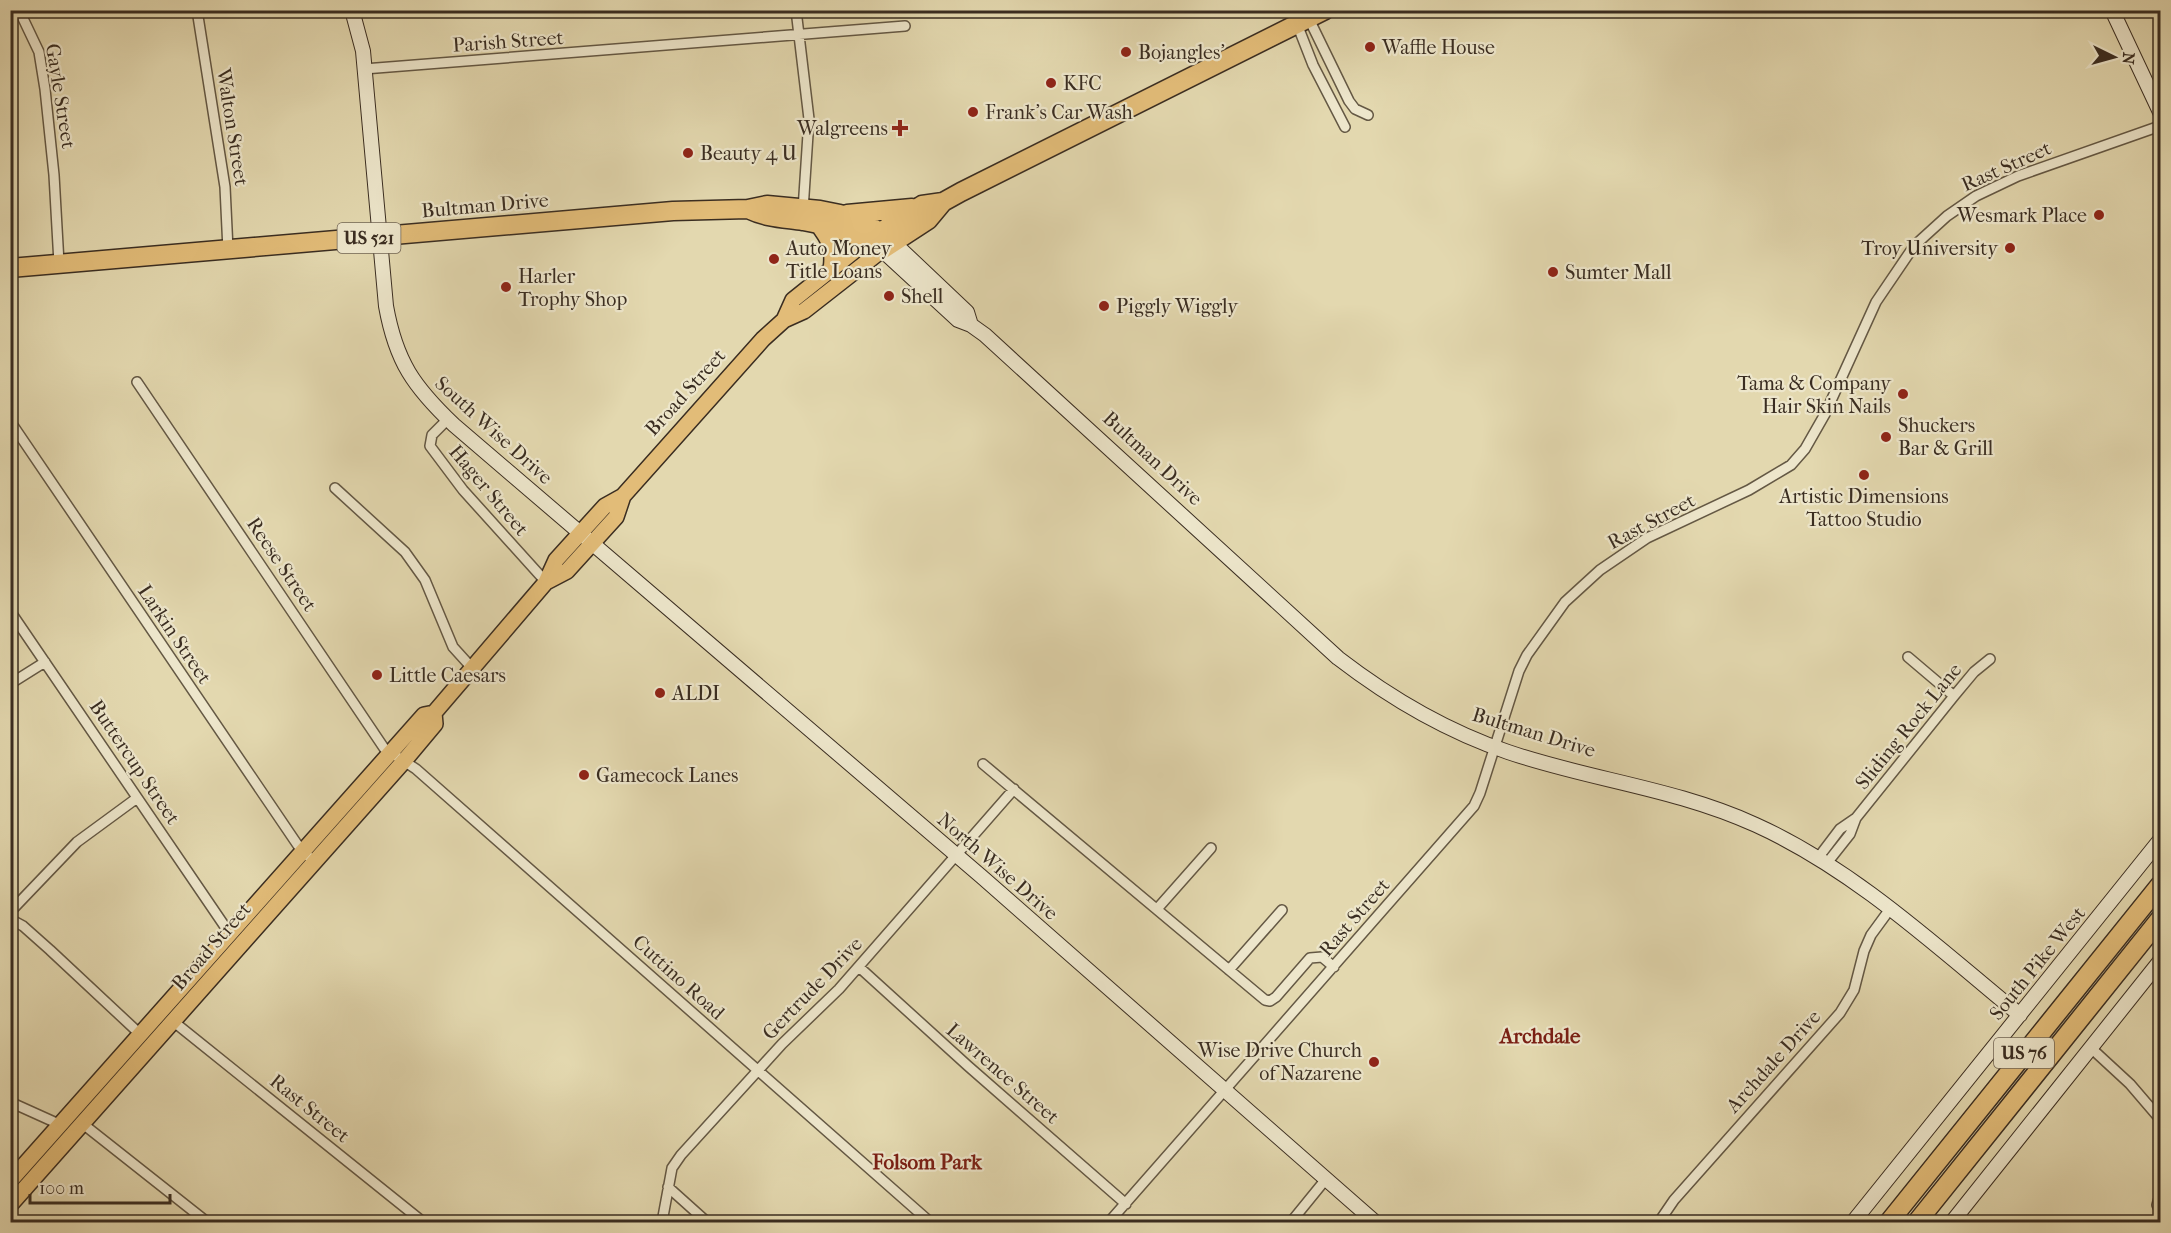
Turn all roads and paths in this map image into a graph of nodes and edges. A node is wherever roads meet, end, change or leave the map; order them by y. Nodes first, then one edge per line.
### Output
1 (19, 10) edge
2 (197, 10) edge
3 (352, 10) edge
4 (796, 10) edge
5 (2112, 10) edge
6 (1311, 18) edge
7 (904, 26) dead end
8 (799, 35) junction
9 (364, 69) junction
10 (2160, 112) edge
11 (1368, 115) dead end
12 (2160, 126) edge
13 (1345, 127) dead end
14 (943, 202) junction
15 (917, 208) junction
16 (840, 214) junction
17 (808, 218) junction
18 (378, 237) junction
19 (880, 241) junction
20 (228, 250) junction
21 (59, 263) junction
22 (833, 266) junction
23 (10, 268) edge
24 (784, 320) junction
25 (137, 382) dead end
26 (448, 419) junction
27 (10, 421) edge
28 (334, 488) dead end
29 (586, 538) junction
30 (546, 582) junction
31 (10, 611) edge
32 (1908, 657) dead end
33 (1990, 659) dead end
34 (45, 662) junction
35 (472, 668) junction
36 (10, 684) edge
37 (1954, 696) junction
38 (1495, 747) junction
39 (397, 757) junction
40 (983, 764) dead end
41 (1014, 789) junction
42 (137, 798) junction
43 (2160, 840) edge
44 (1211, 848) dead end
45 (303, 852) junction
46 (957, 855) junction
47 (1823, 861) junction
48 (315, 862) junction
49 (2160, 885) edge
50 (1157, 909) junction
51 (1890, 909) junction
52 (1282, 910) dead end
53 (10, 912) edge
54 (10, 919) edge
55 (2160, 919) edge
56 (230, 934) junction
57 (2160, 961) edge
58 (1334, 967) junction
59 (859, 968) junction
60 (1229, 970) junction
61 (2020, 1015) junction
62 (174, 1022) junction
63 (141, 1035) junction
64 (2091, 1048) junction
65 (758, 1071) junction
66 (1226, 1091) junction
67 (10, 1102) edge
68 (2160, 1119) edge
69 (61, 1125) junction
70 (82, 1125) junction
71 (1326, 1179) junction
72 (11, 1181) edge
73 (668, 1187) junction
74 (2160, 1195) edge
75 (1126, 1204) junction
76 (10, 1205) edge
77 (2160, 1212) edge
78 (207, 1222) edge
79 (423, 1222) edge
80 (662, 1222) edge
81 (707, 1222) edge
82 (930, 1222) edge
83 (1109, 1222) edge
84 (1291, 1222) edge
85 (1375, 1222) edge
86 (1659, 1222) edge
87 (1853, 1222) edge
88 (1889, 1222) edge
89 (1917, 1222) edge
90 (1952, 1222) edge

1 - 21 street, Gayle Street
2 - 20 street, Walton Street
3 - 9 street, South Wise Drive
4 - 8 street
5 - 10 street
6 - 11 street
6 - 13 street
6 - 14 highway, Broad Street / US 521
7 - 8 street, Parish Street
8 - 9 street, Parish Street
8 - 17 street
9 - 18 street, South Wise Drive
12 - 38 street, Rast Street
14 - 15 highway, Broad Street / US 521
14 - 19 highway, Broad Street / US 521
15 - 16 highway, US 521
15 - 19 highway, Broad Street
16 - 17 highway, Bultman Drive / US 521
16 - 19 highway, Bultman Drive
17 - 18 highway, Bultman Drive / US 521
17 - 19 highway, Bultman Drive / US 521
17 - 22 highway
18 - 20 highway, Bultman Drive / US 521
18 - 26 street, South Wise Drive
19 - 22 main road, Broad Street
19 - 24 main road, Broad Street
19 - 38 street, Bultman Drive
20 - 21 highway, Bultman Drive / US 521
21 - 23 highway, Bultman Drive / US 521
22 - 24 main road, Broad Street
24 - 29 main road, Broad Street
25 - 39 street, Reese Street
26 - 29 street, South Wise Drive
26 - 30 street, Hager Street
27 - 45 street, Larkin Street
28 - 35 street
29 - 30 main road, Broad Street
29 - 46 street, North Wise Drive
30 - 35 main road, Broad Street
31 - 34 street, Buttercup Street
32 - 37 street
33 - 37 street, Sliding Rock Lane
34 - 36 street
34 - 42 street, Buttercup Street
35 - 39 main road, Broad Street
37 - 47 street, Sliding Rock Lane
38 - 47 street, Bultman Drive
38 - 58 street, Rast Street
39 - 45 main road, Broad Street
39 - 48 main road, Broad Street
39 - 65 street, Cuttino Road
40 - 41 street
41 - 46 street, Gertrude Drive
41 - 50 street
42 - 53 street
42 - 56 street, Buttercup Street
43 - 61 street, South Pike West
44 - 50 street
45 - 48 street, Larkin Street
45 - 56 main road, Broad Street
46 - 59 street, Gertrude Drive
46 - 66 street, North Wise Drive
47 - 51 street, Bultman Drive
48 - 62 main road, Broad Street
49 - 88 highway, US 76
50 - 60 street
51 - 61 street, Bultman Drive
51 - 86 street, Archdale Drive
52 - 60 street
54 - 63 street
55 - 89 highway, US 76
56 - 63 main road, Broad Street
57 - 64 street
58 - 60 street
58 - 66 street, Rast Street
59 - 65 street, Gertrude Drive
59 - 75 street, Lawrence Street
61 - 87 street, South Pike West
62 - 70 main road, Broad Street
62 - 79 street, Rast Street
63 - 69 main road, Broad Street
64 - 68 street
64 - 90 street
65 - 73 street, Gertrude Drive
65 - 82 street, Cuttino Road
66 - 71 street, North Wise Drive
66 - 75 street, Rast Street
67 - 69 street
69 - 72 main road, Broad Street
70 - 76 main road, Broad Street
70 - 78 street
71 - 84 street
71 - 85 street, North Wise Drive
73 - 80 street, Gertrude Drive
73 - 81 street
74 - 77 street
75 - 83 street, Rast Street

